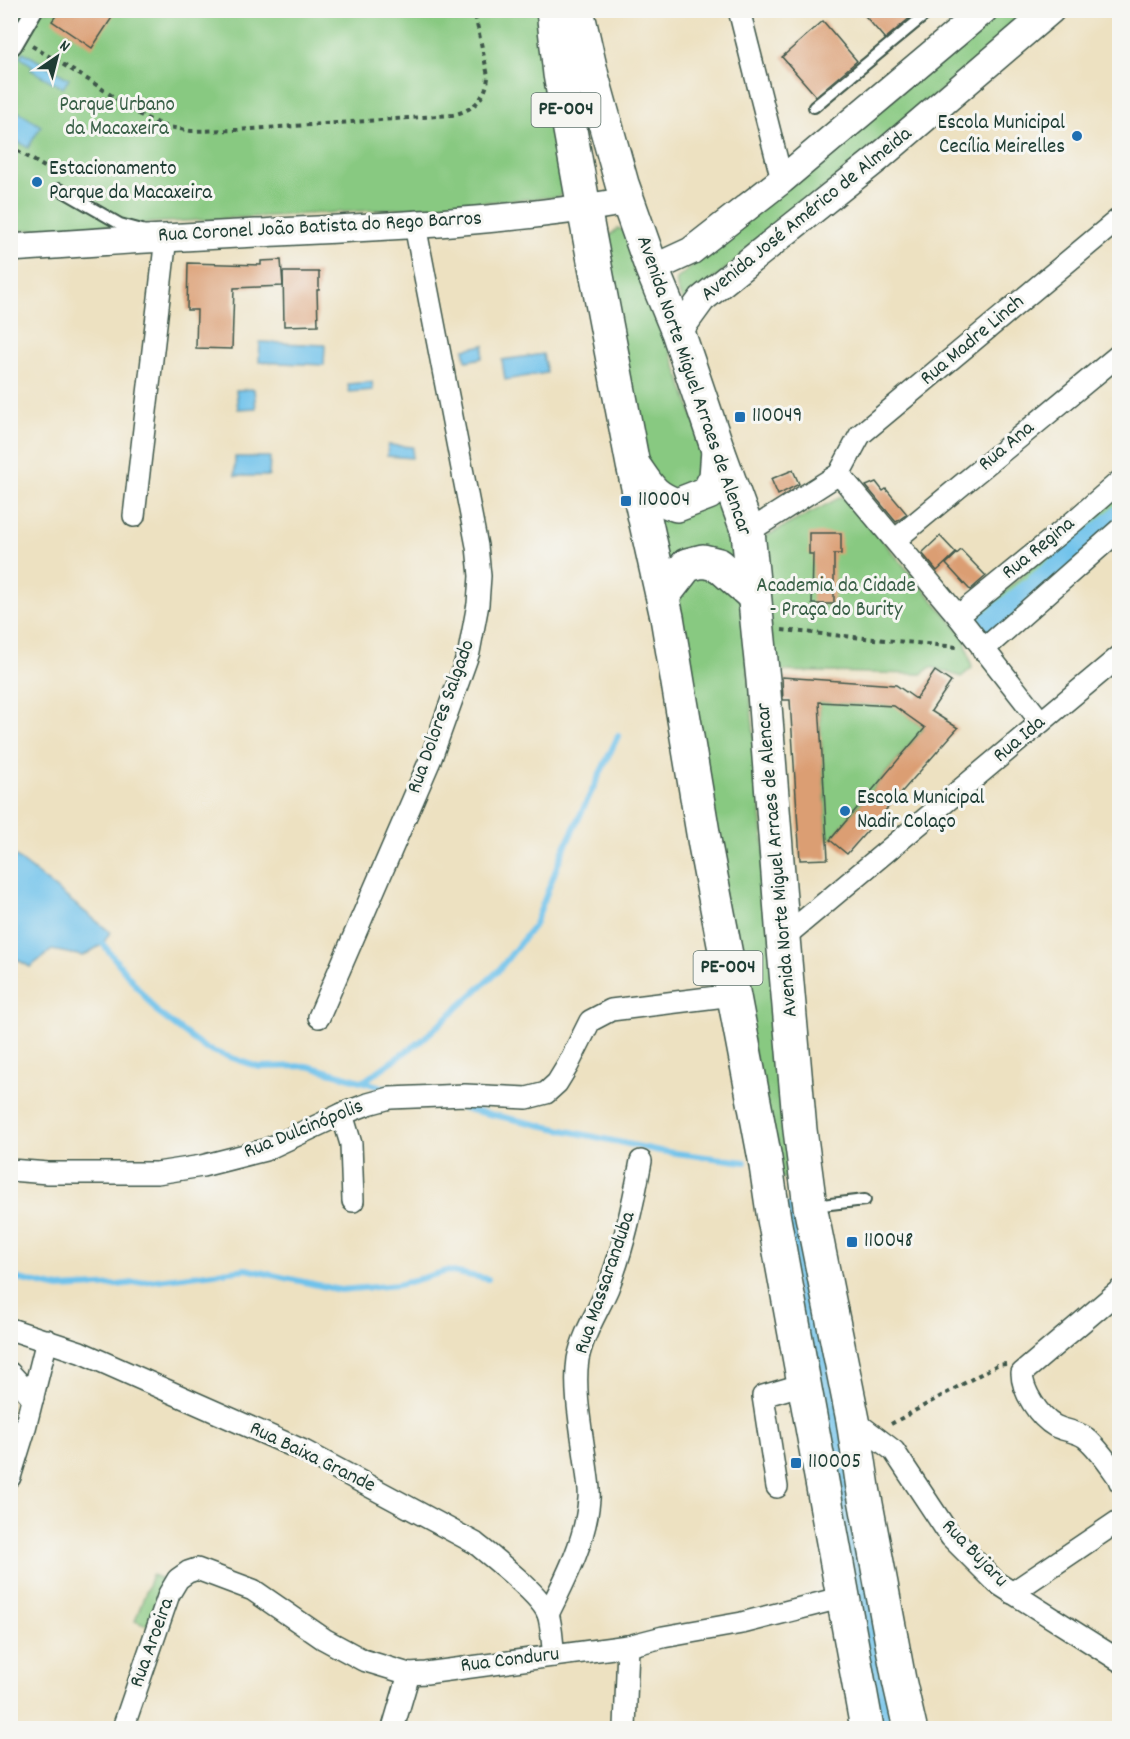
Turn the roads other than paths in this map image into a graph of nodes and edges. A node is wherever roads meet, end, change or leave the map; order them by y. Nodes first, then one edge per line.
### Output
1 (34, 10) edge
2 (553, 10) edge
3 (577, 10) edge
4 (739, 10) edge
5 (931, 10) edge
6 (984, 10) edge
7 (1051, 10) edge
8 (15, 42) road end
9 (813, 107) dead end
10 (782, 180) junction
11 (59, 189) dead end
12 (628, 201) junction
13 (584, 208) junction
14 (1119, 218) edge
15 (415, 225) junction
16 (166, 237) junction
17 (10, 248) edge
18 (652, 269) junction
19 (678, 332) junction
20 (1119, 354) edge
21 (718, 450) junction
22 (633, 465) junction
23 (839, 474) junction
24 (1119, 481) edge
25 (134, 516) dead end
26 (1119, 529) edge
27 (748, 532) junction
28 (895, 540) junction
29 (663, 596) junction
30 (756, 612) junction
31 (958, 616) junction
32 (983, 650) junction
33 (1119, 656) edge
34 (1041, 722) junction
35 (783, 938) junction
36 (733, 995) junction
37 (319, 1017) dead end
38 (342, 1114) junction
39 (641, 1161) dead end
40 (10, 1170) edge
41 (865, 1200) dead end
42 (353, 1201) dead end
43 (810, 1206) junction
44 (1119, 1290) edge
45 (10, 1329) edge
46 (47, 1340) junction
47 (10, 1372) edge
48 (804, 1383) junction
49 (33, 1398) junction
50 (853, 1420) junction
51 (10, 1477) edge
52 (1119, 1482) edge
53 (777, 1487) dead end
54 (1119, 1520) edge
55 (198, 1569) joint
56 (1012, 1593) junction
57 (844, 1597) junction
58 (548, 1614) junction
59 (628, 1646) junction
60 (554, 1656) junction
61 (1119, 1660) edge
62 (409, 1674) junction
63 (123, 1728) edge
64 (393, 1728) edge
65 (625, 1728) edge
66 (867, 1728) edge
67 (910, 1728) edge

1 - 8 street
2 - 13 main road, PE-004
3 - 12 main road, Avenida Norte Miguel Arraes de Alencar / PE-004
4 - 10 street
5 - 9 lane
6 - 10 street, Avenida José Américo de Almeida
7 - 19 street, Avenida José Américo de Almeida
10 - 18 street, Avenida José Américo de Almeida
11 - 16 lane
12 - 13 street, Rua Coronel João Batista do Rego Barros
12 - 18 main road, Avenida Norte Miguel Arraes de Alencar / PE-004
13 - 15 street, Rua Coronel João Batista do Rego Barros
13 - 22 main road, PE-004
14 - 23 street, Rua Madre Linch
15 - 16 street, Rua Coronel João Batista do Rego Barros
15 - 37 street, Rua Dolores Salgado
16 - 17 street, Rua Coronel João Batista do Rego Barros
16 - 25 street
18 - 19 main road, Avenida Norte Miguel Arraes de Alencar / PE-004
19 - 21 main road, Avenida Norte Miguel Arraes de Alencar / PE-004
20 - 28 street, Rua Ana
21 - 22 main road
21 - 27 main road, Avenida Norte Miguel Arraes de Alencar / PE-004
22 - 29 main road, PE-004
23 - 27 street
23 - 28 street
24 - 31 street, Rua Regina
26 - 32 street, Rua Regina
27 - 30 main road, Avenida Norte Miguel Arraes de Alencar / PE-004
28 - 31 street
29 - 30 main road
29 - 36 main road, PE-004
30 - 35 main road, Avenida Norte Miguel Arraes de Alencar / PE-004
31 - 32 street
32 - 34 street
33 - 34 street, Rua Ida
34 - 35 street, Rua Ida
35 - 43 main road, Avenida Norte Miguel Arraes de Alencar / PE-004
36 - 38 street, Rua Dulcinópolis
36 - 48 main road, PE-004
38 - 40 street, Rua Dulcinópolis
38 - 42 street
39 - 58 street, Rua Massaranduba
41 - 43 lane
43 - 50 main road, Avenida Norte Miguel Arraes de Alencar / PE-004
44 - 52 street
45 - 46 street, Rua Baixa Grande
46 - 49 street
46 - 58 street, Rua Baixa Grande
47 - 49 street
48 - 53 street
48 - 57 main road, PE-004
49 - 51 street
50 - 56 street, Rua Bujaru
50 - 67 main road, Avenida Norte Miguel Arraes de Alencar / PE-004
54 - 56 street
55 - 62 street, Rua Conduru
55 - 63 street, Rua Aroeira
56 - 61 street, Rua Bujaru
57 - 59 street, Rua Conduru
57 - 66 main road, PE-004
58 - 60 street
59 - 60 street, Rua Conduru
59 - 65 street
60 - 62 street, Rua Conduru
62 - 64 street

